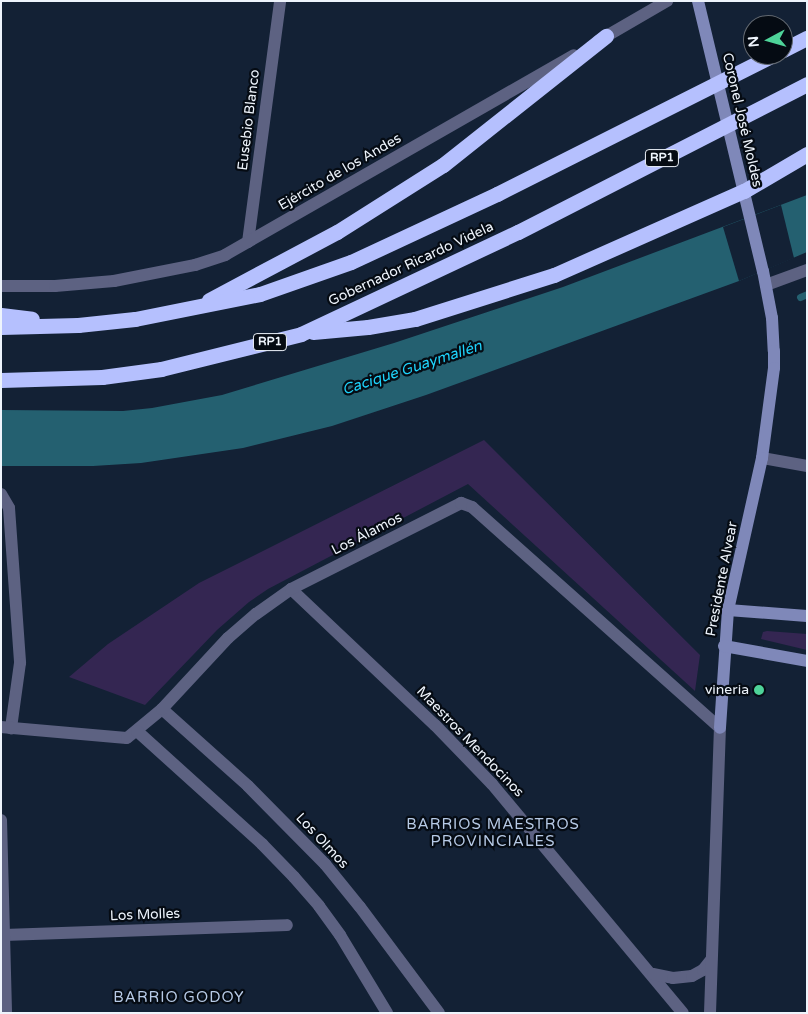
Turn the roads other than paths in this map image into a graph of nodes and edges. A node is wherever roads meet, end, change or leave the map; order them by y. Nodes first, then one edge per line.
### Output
1 (280, 1) edge
2 (667, 1) edge
3 (698, 1) edge
4 (606, 36) junction
5 (807, 38) edge
6 (793, 45) edge
7 (753, 65) edge
8 (807, 84) edge
9 (807, 154) edge
10 (744, 191) junction
11 (248, 242) junction
12 (756, 245) joint
13 (807, 270) edge
14 (766, 285) junction
15 (1, 286) edge
16 (193, 309) junction
17 (1, 315) edge
18 (78, 325) junction
19 (1, 327) edge
20 (302, 334) junction
21 (1, 380) edge
22 (762, 458) junction
23 (807, 466) edge
24 (1, 494) edge
25 (291, 589) junction
26 (728, 610) junction
27 (807, 616) edge
28 (724, 646) junction
29 (807, 661) edge
30 (162, 709) junction
31 (6, 727) edge
32 (720, 728) junction
33 (138, 731) junction
34 (1, 820) edge
35 (287, 925) dead end
36 (4, 934) junction
37 (712, 960) junction
38 (653, 974) junction
39 (6, 1013) edge
40 (387, 1013) edge
41 (438, 1013) edge
42 (683, 1013) edge
43 (710, 1013) edge

1 - 11 street, Eusebio Blanco
2 - 4 street, Ejército de los Andes
3 - 10 main road, Coronel José Moldes
4 - 11 street, Ejército de los Andes
4 - 16 highway
5 - 6 highway
7 - 16 highway, Gobernador Ricardo Videla, bridge
8 - 20 highway, Gobernador Ricardo Videla / RP1, bridge
9 - 10 highway
10 - 12 main road, Coronel José Moldes
10 - 20 highway
11 - 15 street, Ejército de los Andes
12 - 14 main road, Presidente Alvear
13 - 14 street
14 - 22 main road, Presidente Alvear
16 - 18 highway, Gobernador Ricardo Videla
17 - 18 highway
18 - 19 highway, Gobernador Ricardo Videla
20 - 21 highway, Gobernador Ricardo Videla / RP1
22 - 23 street
22 - 26 main road, Presidente Alvear
24 - 31 street
25 - 30 street, Los Álamos
25 - 32 street, Los Álamos
25 - 38 street, Maestros Mendocinos
26 - 27 main road
26 - 28 main road, Presidente Alvear
28 - 29 main road
28 - 32 main road, Presidente Alvear
30 - 33 street, Los Álamos
30 - 41 street, Los Olmos
31 - 33 street, Los Álamos
32 - 37 street, Presidente Alvear
33 - 40 street
34 - 36 street
35 - 36 street, Los Molles
36 - 39 street
37 - 38 street
37 - 43 street, Presidente Alvear
38 - 42 street, Maestros Mendocinos

